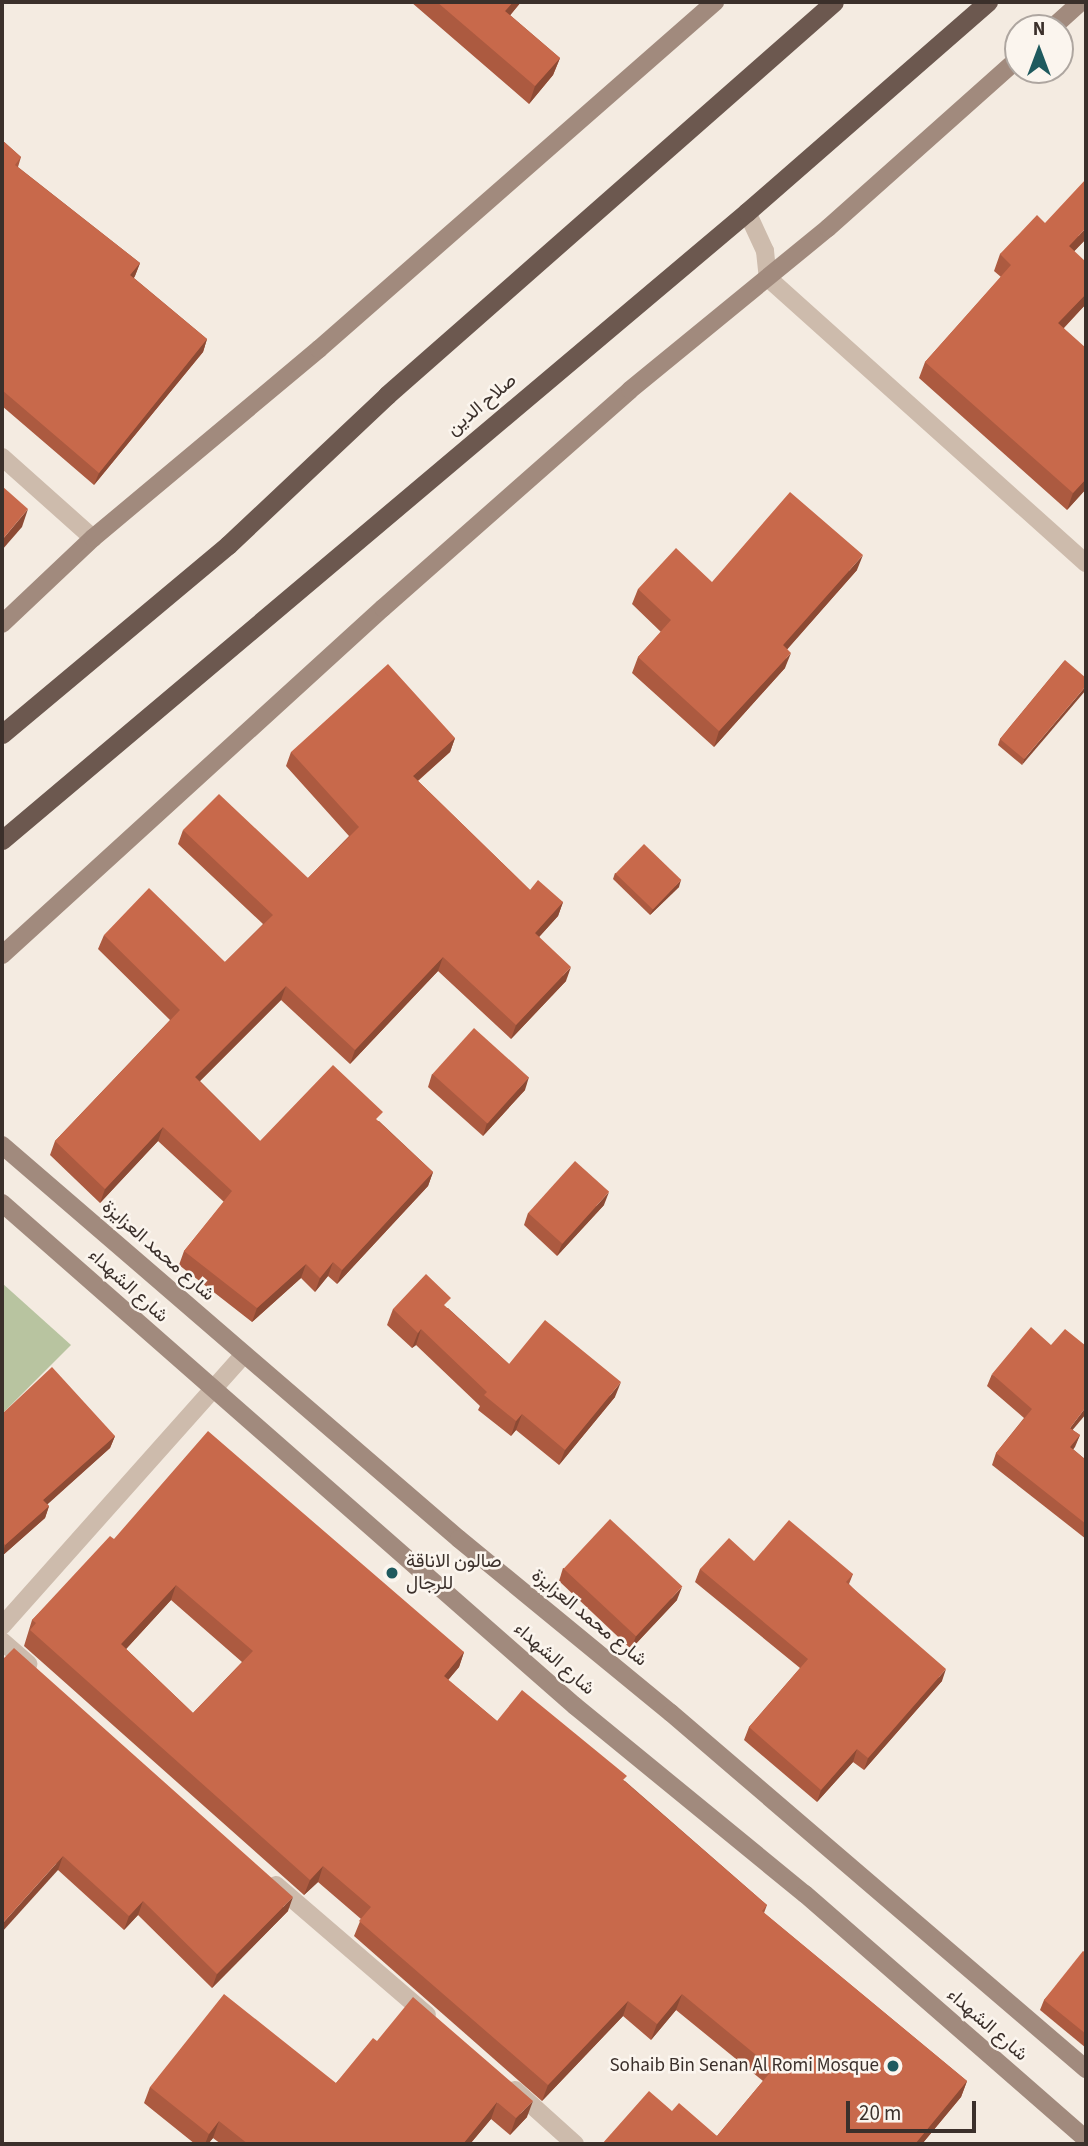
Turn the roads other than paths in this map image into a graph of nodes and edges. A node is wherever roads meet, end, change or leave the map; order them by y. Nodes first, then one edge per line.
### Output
1 (715, 2) edge
2 (834, 2) edge
3 (988, 2) edge
4 (1081, 2) edge
5 (1068, 14) edge
6 (1004, 71) edge
7 (747, 212) junction
8 (768, 278) junction
9 (2, 457) edge
10 (93, 538) junction
11 (1086, 563) edge
12 (2, 624) edge
13 (2, 734) edge
14 (2, 840) edge
15 (2, 955) edge
16 (2, 1145) edge
17 (2, 1203) edge
18 (244, 1354) junction
19 (214, 1391) junction
20 (2, 1626) edge
21 (2, 1641) edge
22 (42, 1677) edge
23 (266, 1876) edge
24 (441, 2027) edge
25 (1086, 2069) edge
26 (503, 2079) edge
27 (1086, 2139) edge
28 (575, 2144) edge

1 - 10 main road
2 - 13 highway
3 - 7 highway, صلاح الدين
4 - 5 main road
6 - 8 main road
7 - 8 street
7 - 14 highway, صلاح الدين
8 - 11 street
8 - 15 main road
9 - 10 street
10 - 12 main road
16 - 18 main road, شارع محمد العزايزة
17 - 19 main road, شارع الشهداء
18 - 19 street
18 - 25 main road, شارع محمد العزايزة
19 - 20 street
19 - 27 main road, شارع الشهداء
21 - 22 street
23 - 24 street
26 - 28 street

